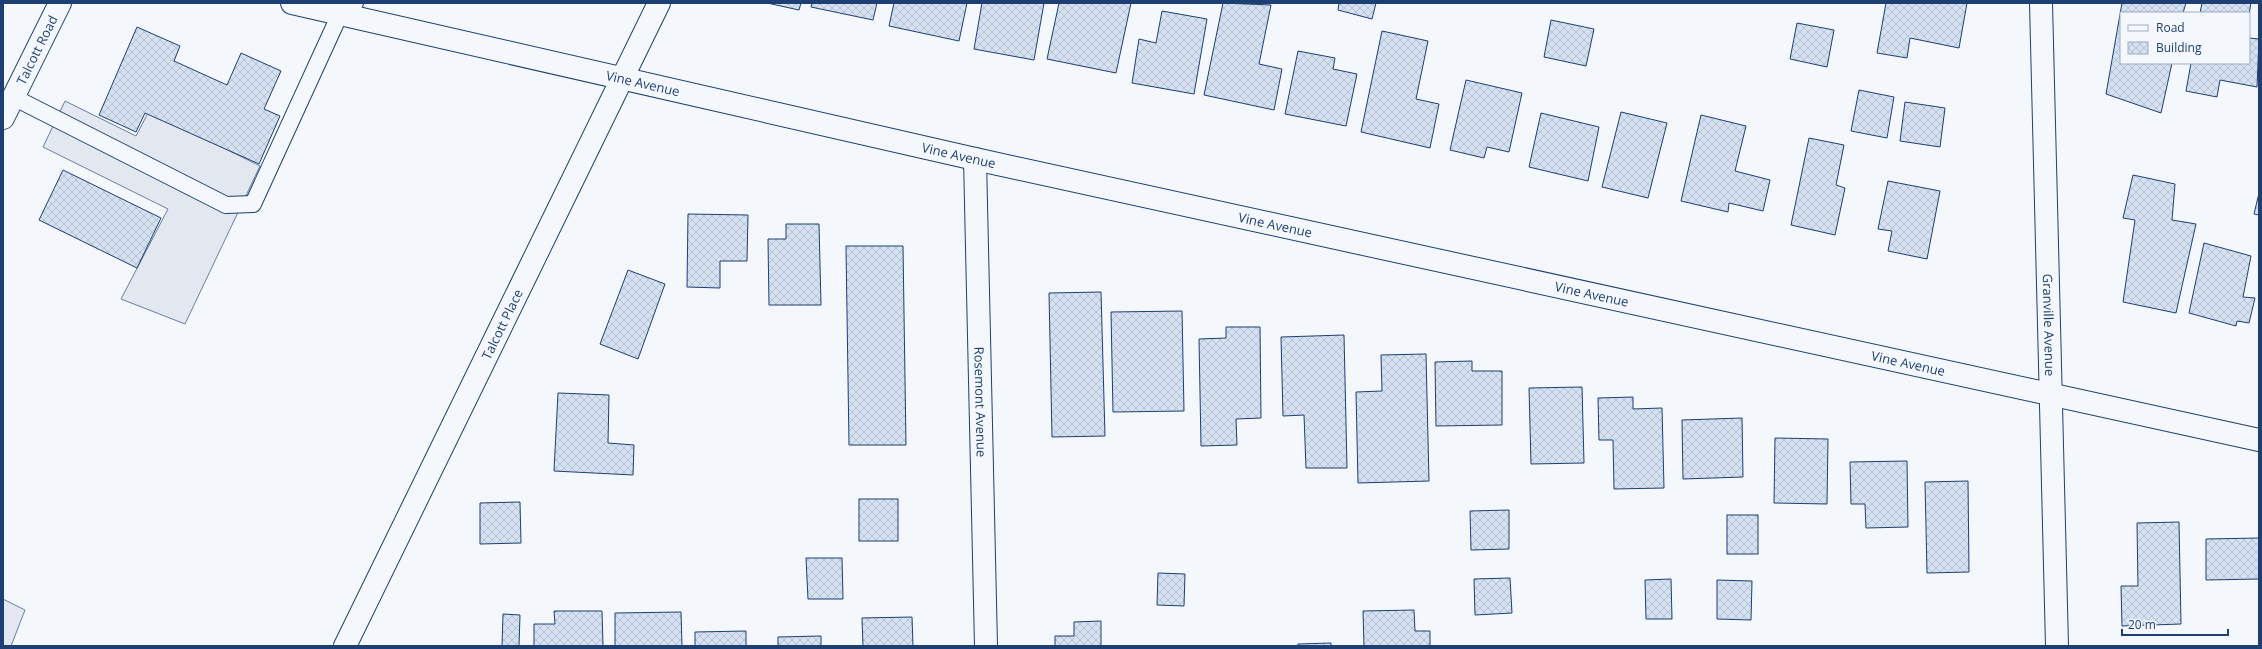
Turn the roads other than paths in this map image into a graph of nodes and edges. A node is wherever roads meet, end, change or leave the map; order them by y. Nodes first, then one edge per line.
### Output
1 (60, 3) edge
2 (292, 3) edge
3 (659, 3) edge
4 (2041, 3) edge
5 (348, 11) edge
6 (622, 78) junction
7 (13, 97) junction
8 (3, 118) edge
9 (975, 159) junction
10 (2051, 394) junction
11 (2259, 440) edge
12 (345, 646) edge
13 (986, 646) edge
14 (2057, 646) edge

1 - 7 street, Talcott Road
2 - 5 street, Vine Avenue
3 - 6 street, Talcott Place
4 - 10 street, Granville Avenue
5 - 6 street, Vine Avenue
5 - 7 lane
6 - 9 street, Vine Avenue
6 - 12 street, Talcott Place
7 - 8 street, Talcott Road
9 - 10 street, Vine Avenue
9 - 13 street, Rosemont Avenue
10 - 11 street, Vine Avenue
10 - 14 street, Granville Avenue

